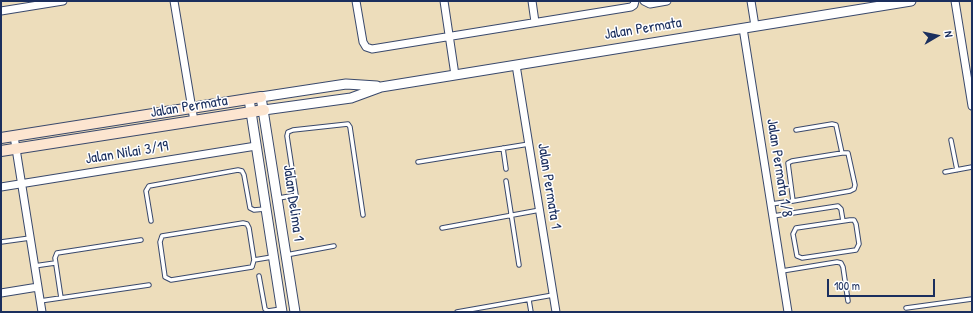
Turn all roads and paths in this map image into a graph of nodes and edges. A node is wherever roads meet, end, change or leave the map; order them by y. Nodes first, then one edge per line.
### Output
1 (63, 1) edge
2 (174, 1) edge
3 (356, 1) edge
4 (444, 1) edge
5 (532, 1) edge
6 (635, 1) edge
7 (644, 1) edge
8 (667, 1) edge
9 (751, 1) edge
10 (911, 1) edge
11 (955, 1) edge
12 (876, 4) edge
13 (1, 11) edge
14 (535, 22) junction
15 (755, 26) junction
16 (743, 28) junction
17 (449, 36) junction
18 (516, 65) junction
19 (455, 74) junction
20 (380, 87) junction
21 (262, 97) junction
22 (249, 99) junction
23 (972, 106) edge
24 (193, 108) junction
25 (264, 110) junction
26 (251, 112) junction
27 (194, 121) junction
28 (796, 130) dead end
29 (14, 136) junction
30 (1, 138) edge
31 (951, 140) dead end
32 (529, 144) junction
33 (256, 146) junction
34 (503, 148) junction
35 (16, 149) junction
36 (1, 151) edge
37 (842, 153) junction
38 (418, 162) dead end
39 (972, 167) edge
40 (506, 169) dead end
41 (957, 170) junction
42 (945, 172) dead end
43 (506, 181) dead end
44 (21, 183) junction
45 (1, 187) edge
46 (279, 198) junction
47 (793, 201) junction
48 (771, 204) junction
49 (266, 208) junction
50 (540, 210) junction
51 (363, 215) dead end
52 (512, 215) junction
53 (773, 216) junction
54 (151, 220) dead end
55 (843, 221) junction
56 (442, 228) dead end
57 (30, 238) junction
58 (141, 240) dead end
59 (1, 242) edge
60 (334, 246) dead end
61 (286, 255) junction
62 (273, 257) junction
63 (254, 260) junction
64 (56, 263) junction
65 (519, 265) dead end
66 (34, 266) junction
67 (782, 271) junction
68 (260, 276) dead end
69 (149, 285) dead end
70 (38, 287) junction
71 (1, 292) edge
72 (554, 295) junction
73 (61, 298) junction
74 (972, 299) edge
75 (529, 300) junction
76 (40, 301) junction
77 (848, 301) dead end
78 (906, 308) dead end
79 (282, 311) edge
80 (42, 312) edge
81 (295, 312) edge
82 (457, 312) edge
83 (531, 312) edge
84 (556, 312) edge
85 (788, 312) edge

1 - 13 street
2 - 24 street
3 - 17 street
4 - 17 street
5 - 14 street
6 - 14 street
7 - 8 street
9 - 15 street
10 - 12 street, Jalan Permata
11 - 23 street
12 - 15 street, Jalan Permata
14 - 17 street
15 - 16 street, Jalan Permata
16 - 18 street, Jalan Permata
16 - 48 street, Jalan Permata 1/8
17 - 19 street
18 - 19 street, Jalan Permata
18 - 32 street, Jalan Permata 1
19 - 20 street, Jalan Permata
20 - 21 street, Jalan Permata
20 - 25 street, Jalan Permata
21 - 22 main road, Jalan Permata
21 - 25 street, Jalan Delima 1
22 - 24 main road, Jalan Permata
22 - 26 street, Jalan Delima 1
24 - 27 street
24 - 29 main road, Jalan Permata
25 - 26 main road, Jalan Permata
25 - 46 street, Jalan Delima 1
26 - 27 main road, Jalan Permata
26 - 33 street, Jalan Delima 1
27 - 35 main road, Jalan Permata
28 - 37 lane
29 - 30 main road, Jalan Permata
29 - 35 street
31 - 41 lane
32 - 34 lane
32 - 50 street, Jalan Permata 1
33 - 44 street, Jalan Nilai 3/19
33 - 49 street, Jalan Delima 1
34 - 38 lane
34 - 40 lane
35 - 36 main road, Jalan Permata
35 - 44 street
37 - 47 lane
37 - 47 lane
39 - 41 lane
41 - 42 lane
43 - 52 lane
44 - 45 street, Jalan Nilai 3/19
44 - 57 street
46 - 51 lane
46 - 61 street, Jalan Delima 1
47 - 48 lane
48 - 53 street, Jalan Permata 1/8
49 - 54 lane
49 - 62 street, Jalan Delima 1
50 - 52 lane
50 - 72 street, Jalan Permata 1
52 - 56 lane
52 - 65 lane
53 - 55 lane
53 - 67 street, Jalan Permata 1/8
55 - 55 lane
57 - 59 lane
57 - 66 street
58 - 64 lane
60 - 61 lane
61 - 81 street, Jalan Delima 1
62 - 63 lane
62 - 79 street, Jalan Delima 1
63 - 63 lane
64 - 66 lane
64 - 73 lane
66 - 70 street
67 - 77 lane
67 - 85 street, Jalan Permata 1/8
68 - 79 lane
69 - 73 lane
70 - 71 street
70 - 76 street
72 - 75 lane
72 - 84 street, Jalan Permata 1
73 - 76 lane
74 - 78 lane
75 - 82 lane
75 - 83 lane
76 - 80 street

